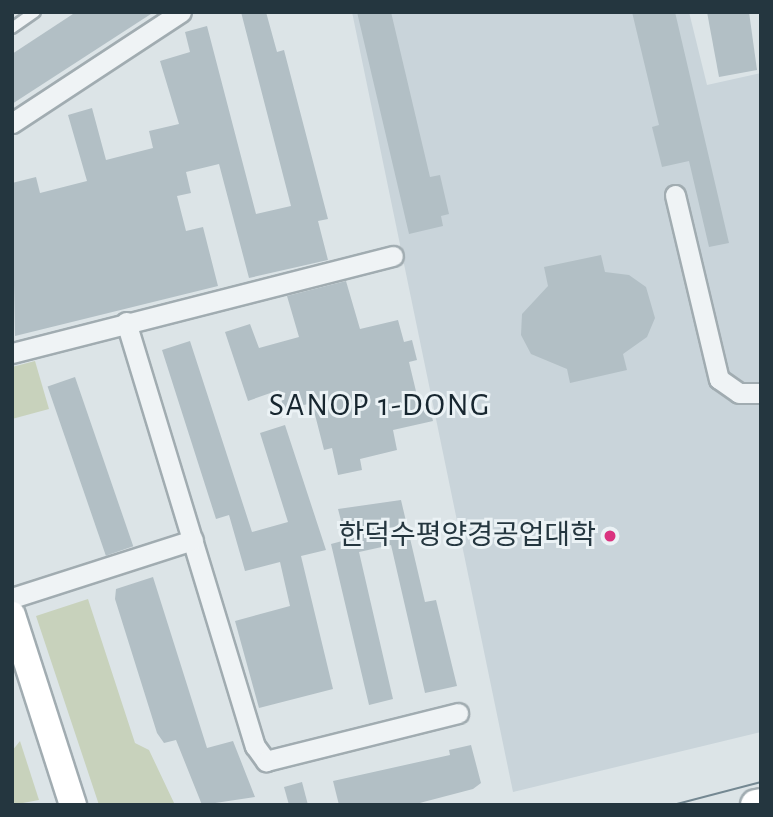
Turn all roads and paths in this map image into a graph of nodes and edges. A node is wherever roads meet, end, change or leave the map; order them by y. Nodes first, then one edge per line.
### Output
1 (35, 12) edge
2 (181, 12) edge
3 (12, 28) edge
4 (12, 123) edge
5 (675, 195) dead end
6 (393, 256) dead end
7 (126, 322) junction
8 (12, 353) edge
9 (761, 393) edge
10 (193, 540) junction
11 (12, 598) edge
12 (12, 615) edge
13 (458, 713) dead end
14 (73, 805) edge

1 - 3 lane
2 - 4 street
5 - 9 street
6 - 7 street
7 - 8 street
7 - 10 street
10 - 11 street
10 - 13 street
12 - 14 street

